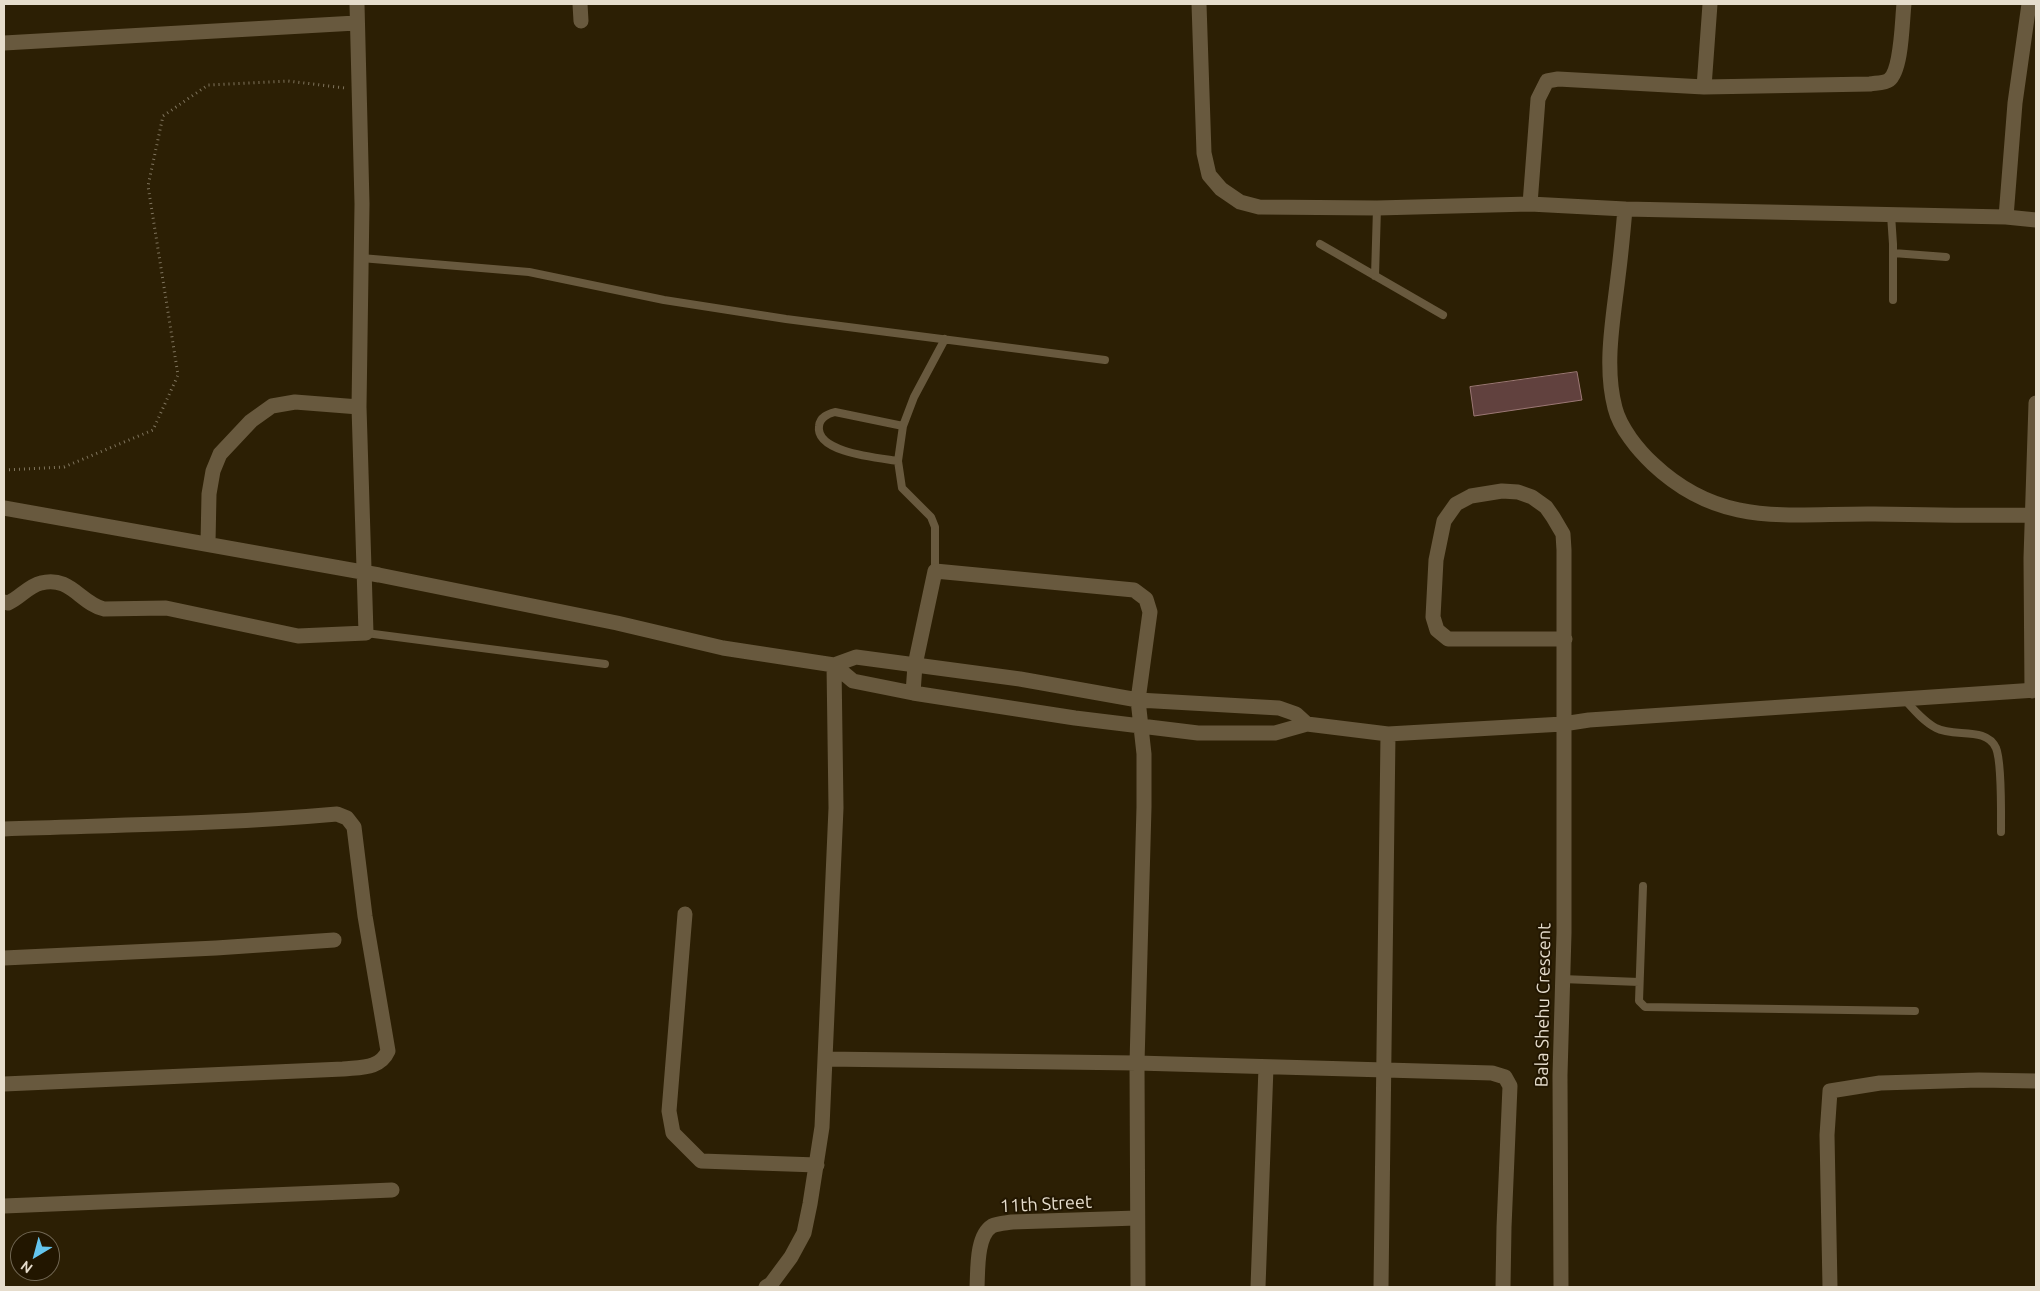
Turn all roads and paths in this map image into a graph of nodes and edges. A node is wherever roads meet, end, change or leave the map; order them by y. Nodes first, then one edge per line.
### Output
1 (357, 4) edge
2 (580, 4) edge
3 (1199, 4) edge
4 (1710, 4) edge
5 (1904, 4) edge
6 (2029, 4) edge
7 (581, 21) dead end
8 (356, 23) junction
9 (4, 43) edge
10 (1704, 87) junction
11 (358, 90) junction
12 (1530, 204) junction
13 (1377, 208) junction
14 (1625, 209) junction
15 (1891, 214) junction
16 (2006, 217) junction
17 (2036, 220) edge
18 (1320, 244) dead end
19 (1893, 254) junction
20 (1946, 257) dead end
21 (361, 258) junction
22 (1375, 276) junction
23 (1893, 300) dead end
24 (1443, 315) dead end
25 (945, 339) junction
26 (1106, 360) dead end
27 (2036, 403) edge
28 (359, 407) junction
29 (903, 426) junction
30 (898, 461) junction
31 (4, 470) edge
32 (4, 508) edge
33 (2035, 515) edge
34 (208, 543) junction
35 (935, 571) junction
36 (365, 574) junction
37 (4, 602) edge
38 (366, 633) junction
39 (1565, 639) junction
40 (605, 664) dead end
41 (834, 665) junction
42 (915, 665) junction
43 (2034, 691) edge
44 (913, 693) junction
45 (1904, 699) junction
46 (1138, 700) junction
47 (1307, 724) junction
48 (1563, 724) junction
49 (1140, 727) junction
50 (1388, 734) junction
51 (4, 829) edge
52 (2001, 832) dead end
53 (1643, 886) dead end
54 (685, 914) dead end
55 (334, 940) dead end
56 (4, 958) edge
57 (1562, 979) junction
58 (1639, 982) junction
59 (1916, 1011) dead end
60 (825, 1059) junction
61 (1137, 1063) junction
62 (1266, 1067) junction
63 (1383, 1070) junction
64 (2036, 1082) edge
65 (4, 1084) edge
66 (817, 1165) junction
67 (392, 1190) dead end
68 (4, 1206) edge
69 (1137, 1218) junction
70 (766, 1287) edge
71 (977, 1287) edge
72 (1138, 1287) edge
73 (1258, 1287) edge
74 (1381, 1287) edge
75 (1503, 1287) edge
76 (1561, 1287) edge
77 (1830, 1287) edge

1 - 8 street
2 - 7 street
3 - 13 street
4 - 10 street
5 - 10 street
6 - 16 street
8 - 9 street
8 - 11 street
10 - 12 street
11 - 21 street
11 - 31 path
12 - 13 street
12 - 14 street
13 - 22 lane
14 - 15 street
14 - 33 street
15 - 16 street
15 - 19 lane
16 - 17 street
18 - 22 lane
19 - 20 lane
19 - 23 lane
21 - 25 lane
21 - 28 street
22 - 24 lane
25 - 26 lane
25 - 29 lane
27 - 33 street
28 - 34 street
28 - 36 street
29 - 30 lane
29 - 30 lane
30 - 35 lane
32 - 34 street
33 - 43 street
34 - 36 street
35 - 42 street
35 - 46 street
36 - 38 street
36 - 41 street
37 - 38 street
38 - 40 lane
39 - 39 street
39 - 48 street, Bala Shehu Crescent
41 - 42 street
41 - 44 street
41 - 60 street
42 - 44 street
42 - 46 street
43 - 45 street
44 - 49 street
45 - 48 street
45 - 52 lane
46 - 47 street
46 - 49 street
47 - 49 street
47 - 50 street
48 - 50 street
48 - 57 street, Bala Shehu Crescent
49 - 61 street
50 - 63 street
51 - 65 street
53 - 58 lane
54 - 66 street
55 - 56 street
57 - 58 lane
57 - 76 street, Bala Shehu Crescent
58 - 59 lane
60 - 61 street
60 - 66 street
61 - 62 street
61 - 69 street
62 - 63 street
62 - 73 street
63 - 74 street
63 - 75 street
64 - 77 street
66 - 70 street
67 - 68 street
69 - 71 street, 11th Street
69 - 72 street

